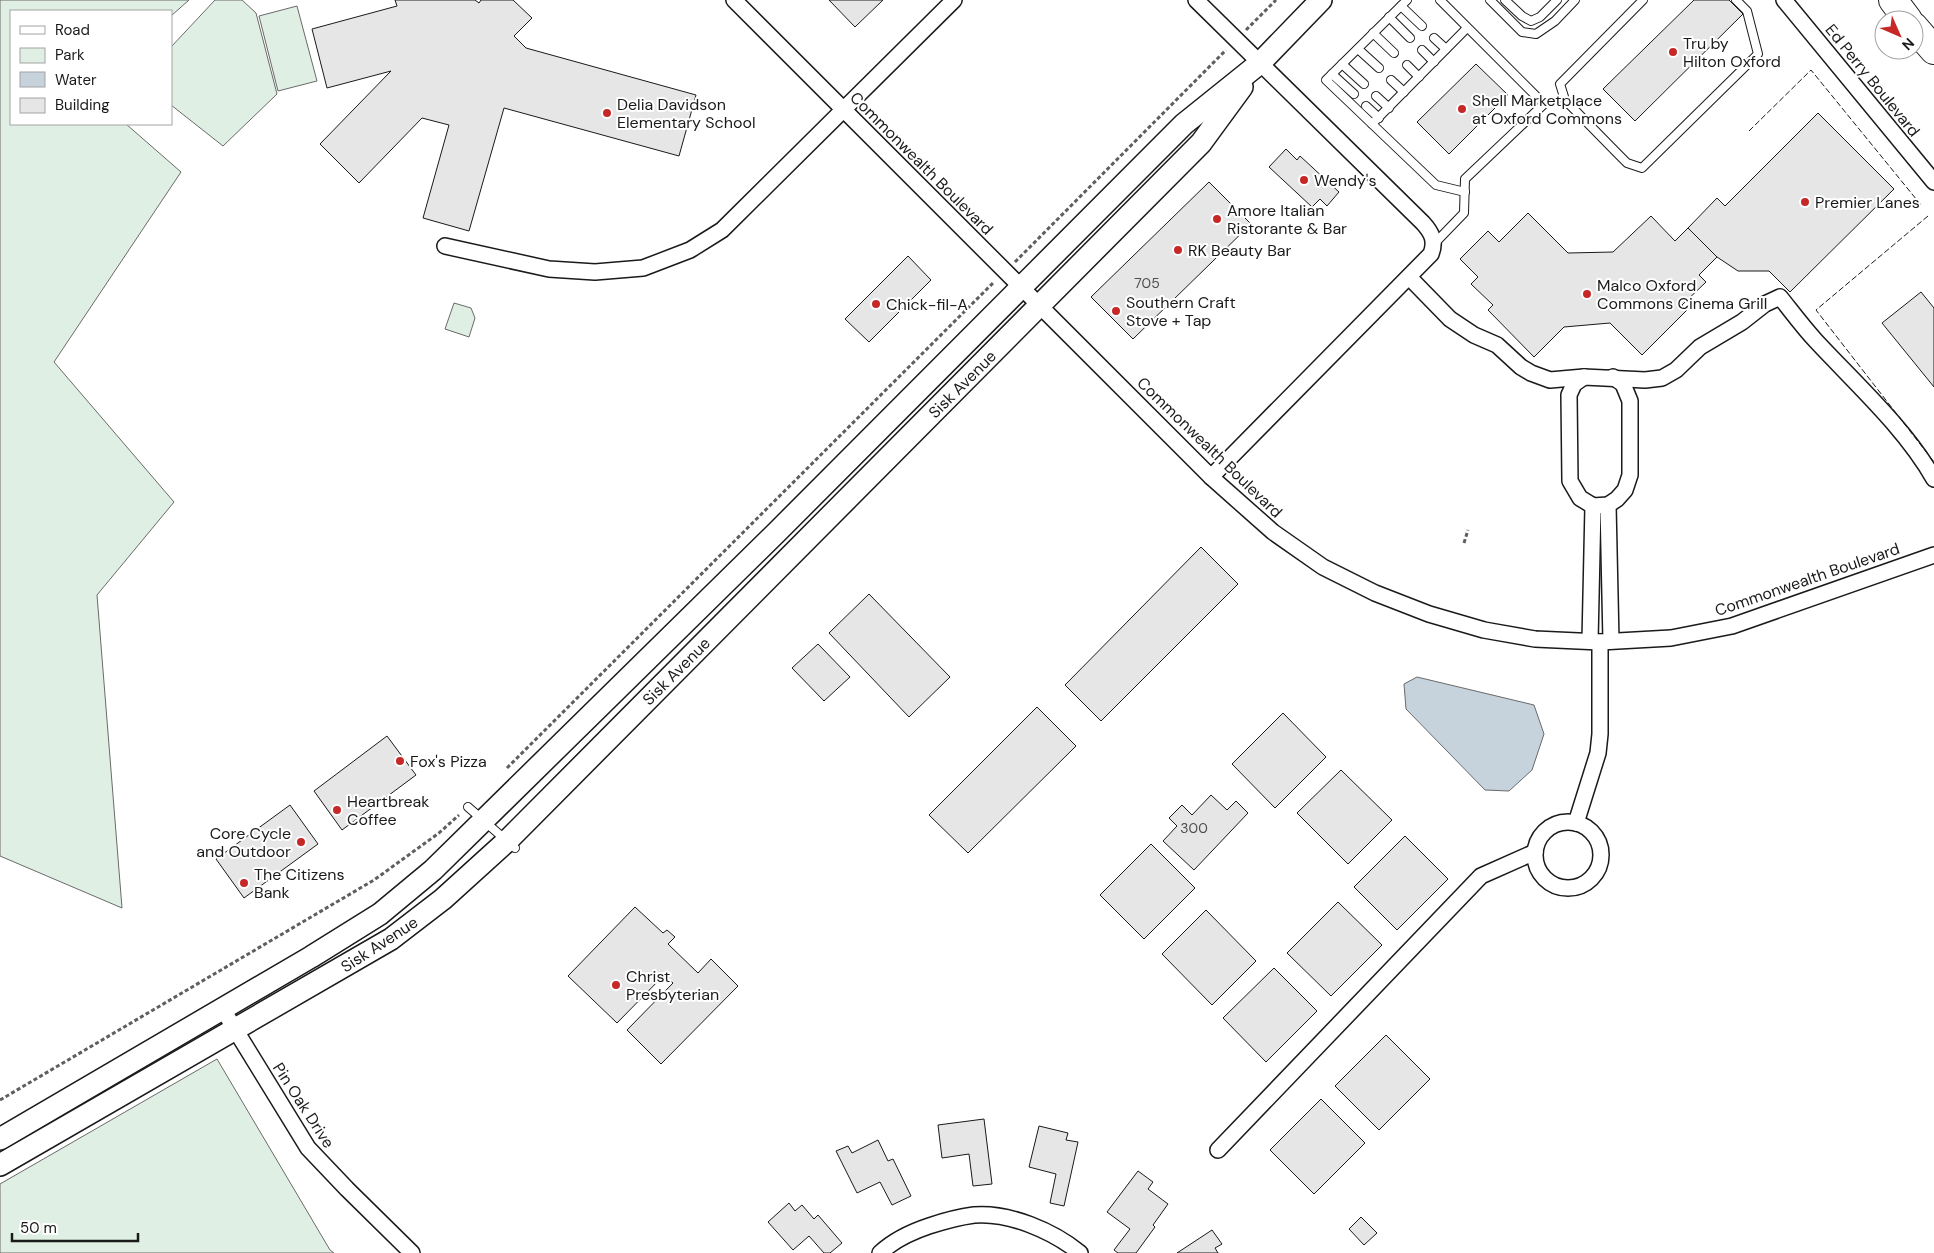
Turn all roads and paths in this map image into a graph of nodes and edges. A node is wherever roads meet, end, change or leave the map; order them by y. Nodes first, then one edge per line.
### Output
1 (734, 0) edge
2 (954, 0) edge
3 (1196, 0) edge
4 (1276, 0) edge
5 (1321, 0) edge
6 (1440, 0) edge
7 (1490, 0) edge
8 (1505, 0) edge
9 (1557, 0) edge
10 (1575, 0) edge
11 (1643, 0) edge
12 (1736, 0) edge
13 (1784, 0) edge
14 (1404, 3) edge
15 (1390, 17) junction
16 (1422, 26) dead end
17 (1467, 28) junction
18 (1374, 33) junction
19 (1410, 38) dead end
20 (1434, 38) dead end
21 (1924, 38) edge
22 (1236, 40) junction
23 (1358, 49) junction
24 (1446, 49) junction
25 (1422, 50) dead end
26 (1934, 50) edge
27 (1394, 54) dead end
28 (1434, 62) junction
29 (1260, 63) junction
30 (1342, 64) junction
31 (1407, 66) dead end
32 (1379, 68) dead end
33 (1332, 74) junction
34 (1419, 77) junction
35 (1391, 80) dead end
36 (1364, 84) dead end
37 (1404, 92) junction
38 (1354, 94) dead end
39 (1376, 96) dead end
40 (1366, 106) dead end
41 (1389, 108) junction
42 (844, 110) junction
43 (1379, 118) junction
44 (1372, 124) junction
45 (1934, 182) edge
46 (1465, 192) junction
47 (1434, 244) junction
48 (445, 246) dead end
49 (1005, 271) junction
50 (1409, 277) junction
51 (1020, 287) junction
52 (1040, 307) junction
53 (1584, 377) junction
54 (1613, 377) junction
55 (1212, 477) junction
56 (1934, 479) edge
57 (1600, 506) junction
58 (1468, 530) dead end
59 (1464, 543) dead end
60 (1934, 554) edge
61 (1600, 641) junction
62 (503, 772) dead end
63 (468, 807) joint
64 (485, 821) junction
65 (1576, 823) junction
66 (511, 845) junction
67 (1535, 852) junction
68 (222, 1008) junction
69 (236, 1028) junction
70 (0, 1100) edge
71 (0, 1139) edge
72 (1218, 1150) dead end
73 (0, 1165) edge
74 (412, 1253) edge
75 (880, 1253) edge
76 (1080, 1253) edge

1 - 42 street, Commonwealth Boulevard
2 - 42 street
3 - 22 street
4 - 22 path
5 - 29 street, Sisk Avenue
6 - 17 lane
7 - 10 lane
8 - 9 lane
11 - 12 lane
13 - 45 street, Ed Perry Boulevard
14 - 15 lane
14 - 16 lane
15 - 18 lane
15 - 19 lane
17 - 24 lane
17 - 46 lane
18 - 23 lane
18 - 27 lane
20 - 24 lane
21 - 26 highway
22 - 29 street
22 - 49 path
23 - 30 lane
23 - 32 lane
24 - 28 lane
25 - 28 lane
28 - 34 lane
29 - 47 street
29 - 51 street, Sisk Avenue
29 - 52 street, Sisk Avenue
30 - 33 lane
30 - 36 lane
31 - 34 lane
33 - 38 lane
33 - 44 lane
34 - 37 lane
35 - 37 lane
37 - 41 lane
39 - 41 lane
40 - 43 lane
41 - 43 lane
42 - 48 street
42 - 49 street, Commonwealth Boulevard
43 - 44 lane
44 - 46 lane
46 - 47 lane
47 - 50 street
49 - 51 street, Commonwealth Boulevard
49 - 62 path
50 - 53 street
50 - 55 street
51 - 52 street, Commonwealth Boulevard
51 - 64 street, Sisk Avenue
52 - 55 street, Commonwealth Boulevard
52 - 66 street, Sisk Avenue
53 - 54 street
53 - 57 street
54 - 56 street
54 - 57 street
55 - 61 street, Commonwealth Boulevard
57 - 61 street
58 - 59 path
60 - 61 street, Commonwealth Boulevard
61 - 65 street
63 - 64 lane
63 - 70 path
64 - 66 lane
64 - 68 street, Sisk Avenue
65 - 67 street
65 - 67 street
66 - 69 street, Sisk Avenue
67 - 72 street
68 - 69 street, Pin Oak Drive
68 - 71 street, Sisk Avenue
69 - 73 street, Sisk Avenue
69 - 74 street, Pin Oak Drive
75 - 76 street

